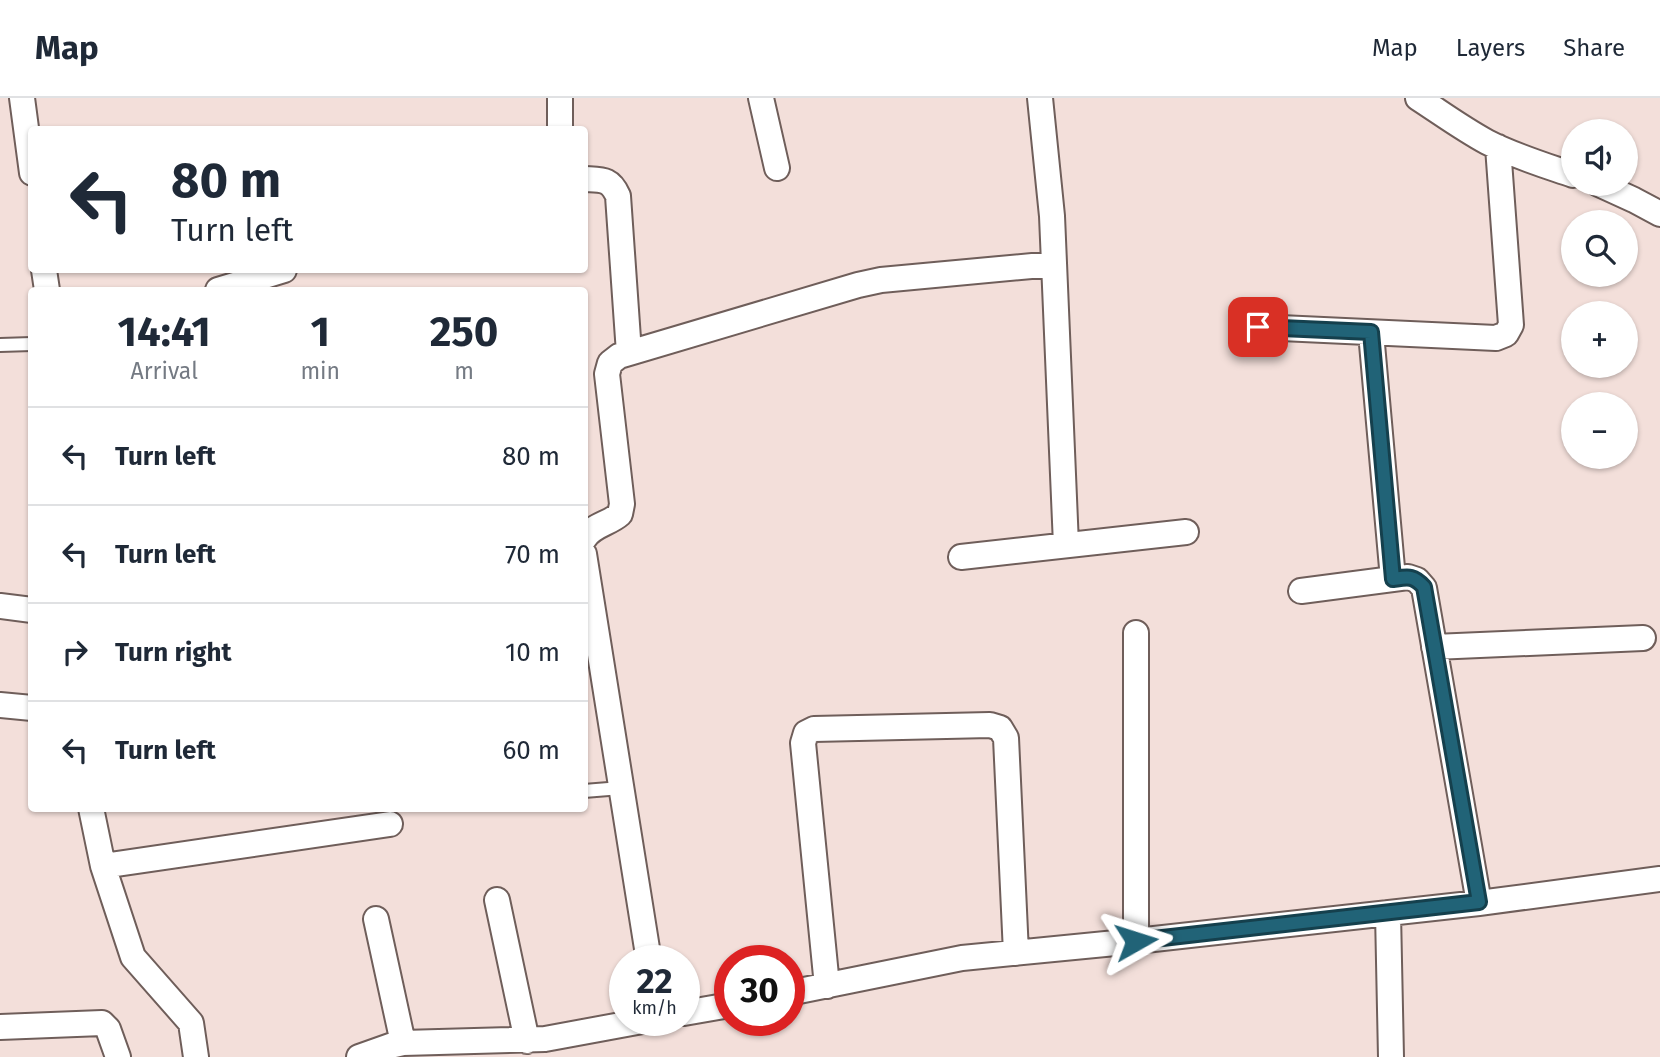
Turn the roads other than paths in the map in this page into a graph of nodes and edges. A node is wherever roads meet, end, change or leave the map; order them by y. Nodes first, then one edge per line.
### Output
1 (22, 98) edge
2 (560, 98) edge
3 (761, 98) edge
4 (1040, 98) edge
5 (1418, 98) edge
6 (560, 126) edge
7 (28, 143) edge
8 (1498, 147) junction
9 (777, 168) dead end
10 (1561, 171) edge
11 (588, 179) edge
12 (1625, 196) edge
13 (1660, 214) edge
14 (1053, 264) junction
15 (274, 273) edge
16 (228, 287) edge
17 (1258, 327) dead end
18 (1371, 332) junction
19 (28, 344) edge
20 (0, 345) edge
21 (629, 353) junction
22 (1186, 532) dead end
23 (588, 533) edge
24 (1066, 545) junction
25 (961, 557) dead end
26 (1393, 579) junction
27 (1301, 591) dead end
28 (588, 605) edge
29 (0, 606) edge
30 (28, 610) edge
31 (1136, 633) dead end
32 (1643, 638) dead end
33 (1434, 647) junction
34 (594, 681) edge
35 (0, 705) edge
36 (28, 708) edge
37 (621, 788) junction
38 (588, 791) edge
39 (92, 812) edge
40 (390, 824) dead end
41 (103, 866) junction
42 (1660, 879) edge
43 (497, 900) dead end
44 (1479, 902) junction
45 (1388, 913) junction
46 (376, 919) dead end
47 (1136, 941) junction
48 (646, 945) edge
49 (1016, 953) junction
50 (827, 986) junction
51 (805, 990) edge
52 (0, 1027) edge
53 (609, 1027) edge
54 (527, 1041) junction
55 (403, 1043) junction
56 (118, 1057) edge
57 (196, 1057) edge
58 (359, 1057) edge
59 (1391, 1057) edge

1 - 7 street
2 - 6 street
3 - 9 street
4 - 14 street
5 - 8 street
8 - 10 street
8 - 18 street
11 - 21 street
12 - 13 street
14 - 21 street
14 - 24 street
15 - 16 street
17 - 18 street
18 - 26 street
19 - 20 lane
21 - 23 street
22 - 24 street
24 - 25 street
26 - 27 street
26 - 33 street
28 - 34 street
29 - 30 street
31 - 47 street
32 - 33 street
33 - 44 street
34 - 37 street
35 - 36 street
37 - 38 lane
37 - 48 street
39 - 41 street
40 - 41 street
41 - 57 street
42 - 44 street
43 - 54 street
44 - 45 street
45 - 47 street
45 - 59 street
46 - 55 street
47 - 49 street
49 - 50 street
49 - 50 street
50 - 51 street
52 - 56 street
53 - 54 street
54 - 55 street
55 - 58 street

